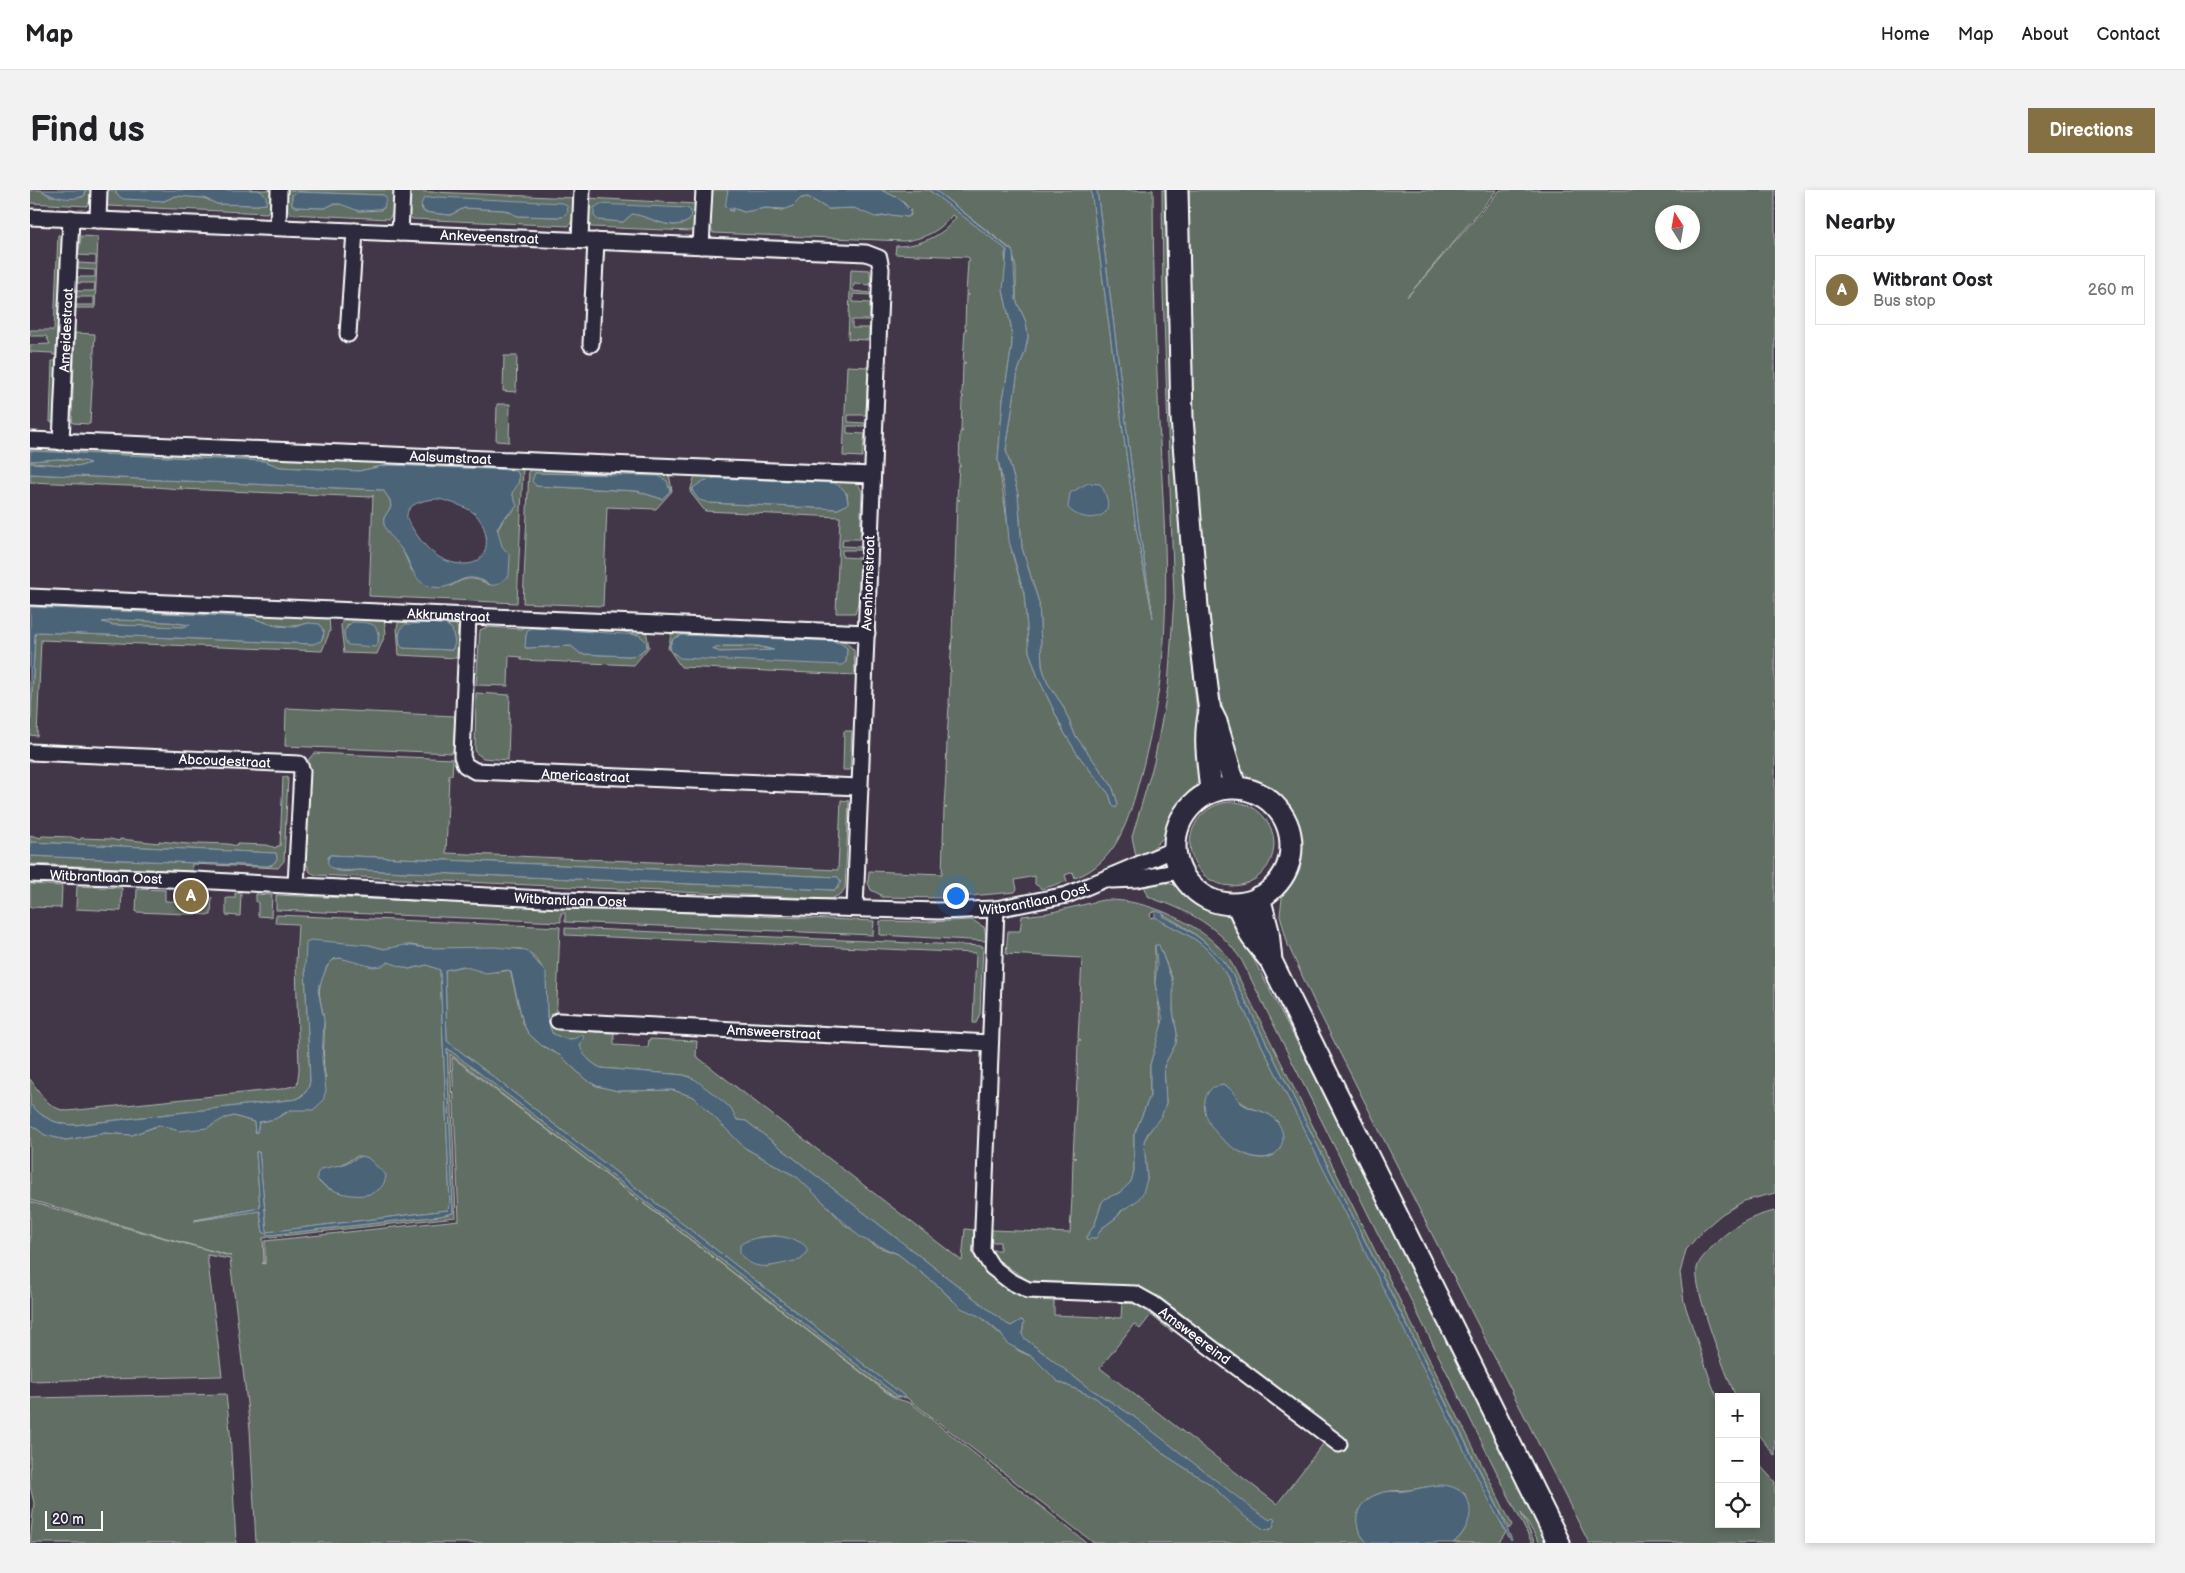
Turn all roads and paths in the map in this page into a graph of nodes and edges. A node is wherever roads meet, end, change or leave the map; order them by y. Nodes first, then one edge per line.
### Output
1 (100, 190) edge
2 (279, 190) edge
3 (402, 190) edge
4 (582, 190) edge
5 (704, 190) edge
6 (1177, 190) edge
7 (30, 217) edge
8 (71, 218) junction
9 (98, 220) junction
10 (278, 228) junction
11 (354, 231) junction
12 (400, 233) junction
13 (580, 240) junction
14 (596, 241) junction
15 (701, 246) junction
16 (879, 258) joint
17 (348, 334) dead end
18 (592, 344) dead end
19 (30, 440) edge
20 (61, 442) junction
21 (872, 475) junction
22 (30, 597) edge
23 (468, 616) junction
24 (867, 633) junction
25 (1210, 712) junction
26 (30, 752) edge
27 (860, 787) junction
28 (1234, 787) junction
29 (1211, 792) junction
30 (1175, 849) junction
31 (1180, 871) junction
32 (30, 874) edge
33 (1107, 880) junction
34 (296, 885) junction
35 (1259, 897) junction
36 (1237, 904) junction
37 (855, 908) junction
38 (996, 909) junction
39 (1271, 961) junction
40 (558, 1021) dead end
41 (990, 1043) junction
42 (1339, 1444) dead end
43 (1559, 1543) edge

1 - 9 street
2 - 10 street
3 - 12 street
4 - 13 street
5 - 15 street
6 - 25 main road
7 - 8 street, Ankeveenstraat
8 - 9 street, Ankeveenstraat
8 - 20 street, Ameidestraat
9 - 10 street, Ankeveenstraat
10 - 11 street, Ankeveenstraat
11 - 12 street, Ankeveenstraat
11 - 17 street
12 - 13 street, Ankeveenstraat
13 - 14 street, Ankeveenstraat
14 - 15 street, Ankeveenstraat
14 - 18 street
15 - 16 street, Ankeveenstraat
16 - 21 street, Avenhornstraat
19 - 20 street, Aalsumstraat
20 - 21 street, Aalsumstraat
21 - 24 street, Avenhornstraat
22 - 23 street, Akkrumstraat
23 - 24 street, Akkrumstraat
23 - 27 street, Americastraat
24 - 27 street, Avenhornstraat
25 - 28 main road
25 - 29 main road
26 - 34 street, Abcoudestraat
27 - 37 street, Avenhornstraat
28 - 29 main road
28 - 35 main road
29 - 30 main road
30 - 31 main road
30 - 33 street, Witbrantlaan Oost
31 - 33 street, Witbrantlaan Oost
31 - 36 main road
32 - 34 street, Witbrantlaan Oost
33 - 38 street, Witbrantlaan Oost
34 - 37 street, Witbrantlaan Oost
35 - 36 main road
35 - 39 main road
36 - 39 main road
37 - 38 street, Witbrantlaan Oost
38 - 41 street
39 - 43 main road
40 - 41 street, Amsweerstraat
41 - 42 street, Amsweereind

